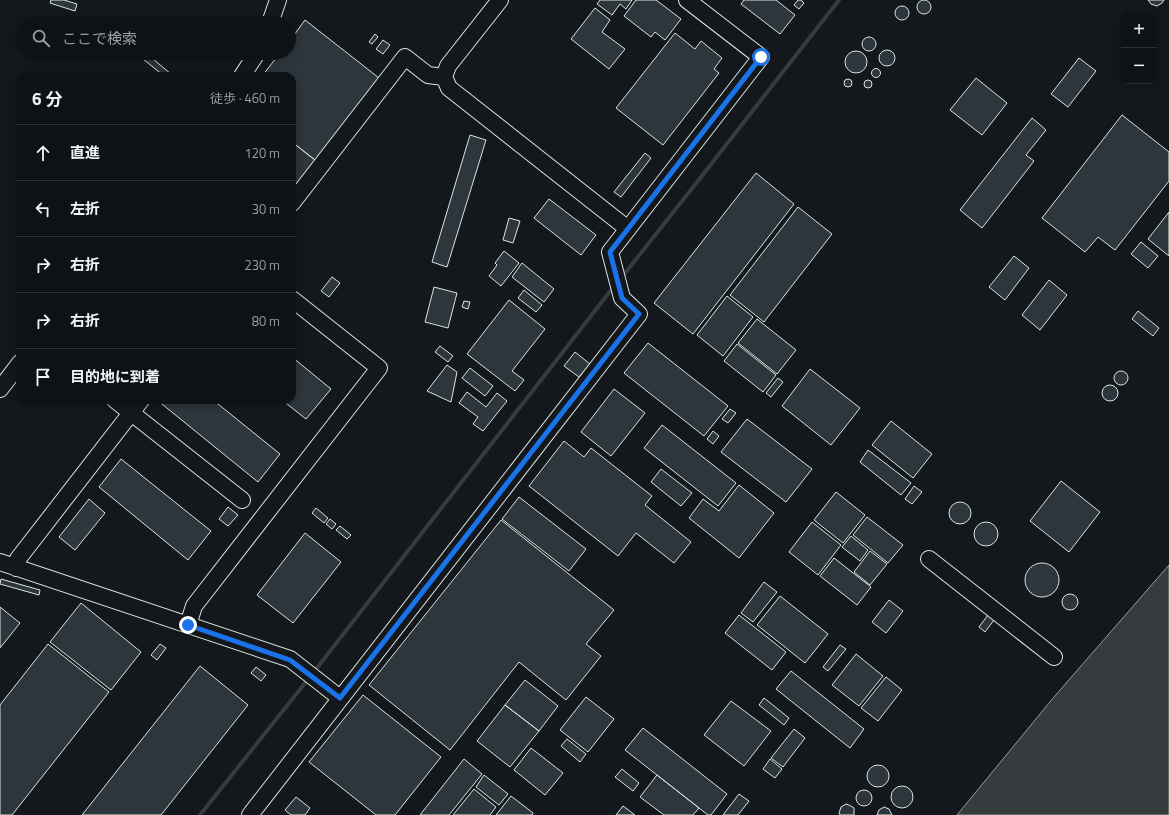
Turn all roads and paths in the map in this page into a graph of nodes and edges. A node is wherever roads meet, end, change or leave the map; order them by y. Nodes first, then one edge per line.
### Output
1 (278, 0) edge
2 (500, 0) edge
3 (687, 0) edge
4 (272, 16) edge
5 (252, 60) edge
6 (245, 72) edge
7 (444, 77) junction
8 (296, 198) edge
9 (628, 228) junction
10 (296, 302) edge
11 (16, 368) edge
12 (0, 389) edge
13 (120, 404) edge
14 (139, 404) edge
15 (132, 413) junction
16 (242, 500) dead end
17 (929, 559) dead end
18 (0, 562) edge
19 (16, 568) junction
20 (188, 625) junction
21 (1054, 657) dead end
22 (340, 698) junction
23 (250, 815) edge

1 - 4 lane
2 - 7 lane
3 - 9 lane
5 - 6 lane
7 - 8 lane
7 - 9 lane
9 - 22 lane
10 - 20 lane
11 - 12 lane
13 - 15 lane
14 - 15 lane
15 - 16 lane
15 - 19 lane
17 - 21 lane
18 - 19 lane
19 - 20 lane
20 - 22 lane
22 - 23 lane

